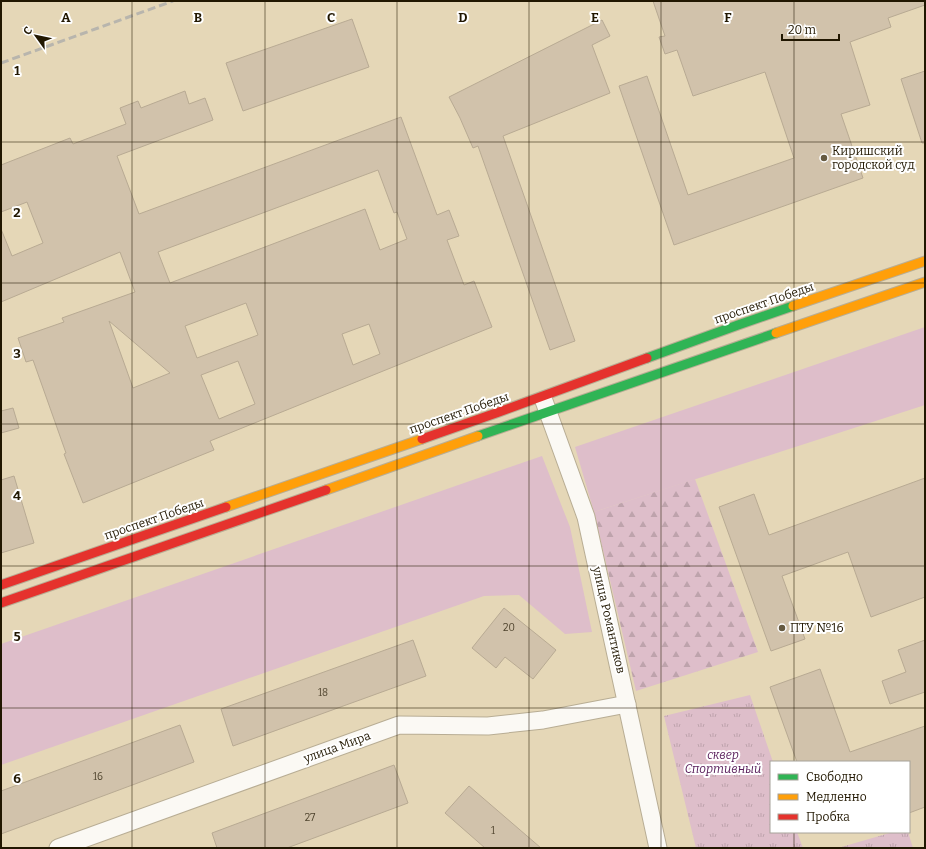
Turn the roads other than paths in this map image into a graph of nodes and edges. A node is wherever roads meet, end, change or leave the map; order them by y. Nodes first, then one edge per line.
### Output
1 (925, 261) edge
2 (925, 282) edge
3 (545, 404) junction
4 (1, 585) edge
5 (1, 603) edge
6 (627, 704) junction
7 (58, 848) edge
8 (658, 848) edge

1 - 3 main road, проспект Победы
2 - 3 main road, проспект Победы
3 - 4 main road, проспект Победы
3 - 5 main road, проспект Победы
3 - 6 street, улица Романтиков
6 - 7 street, улица Мира
6 - 8 street, улица Романтиков

